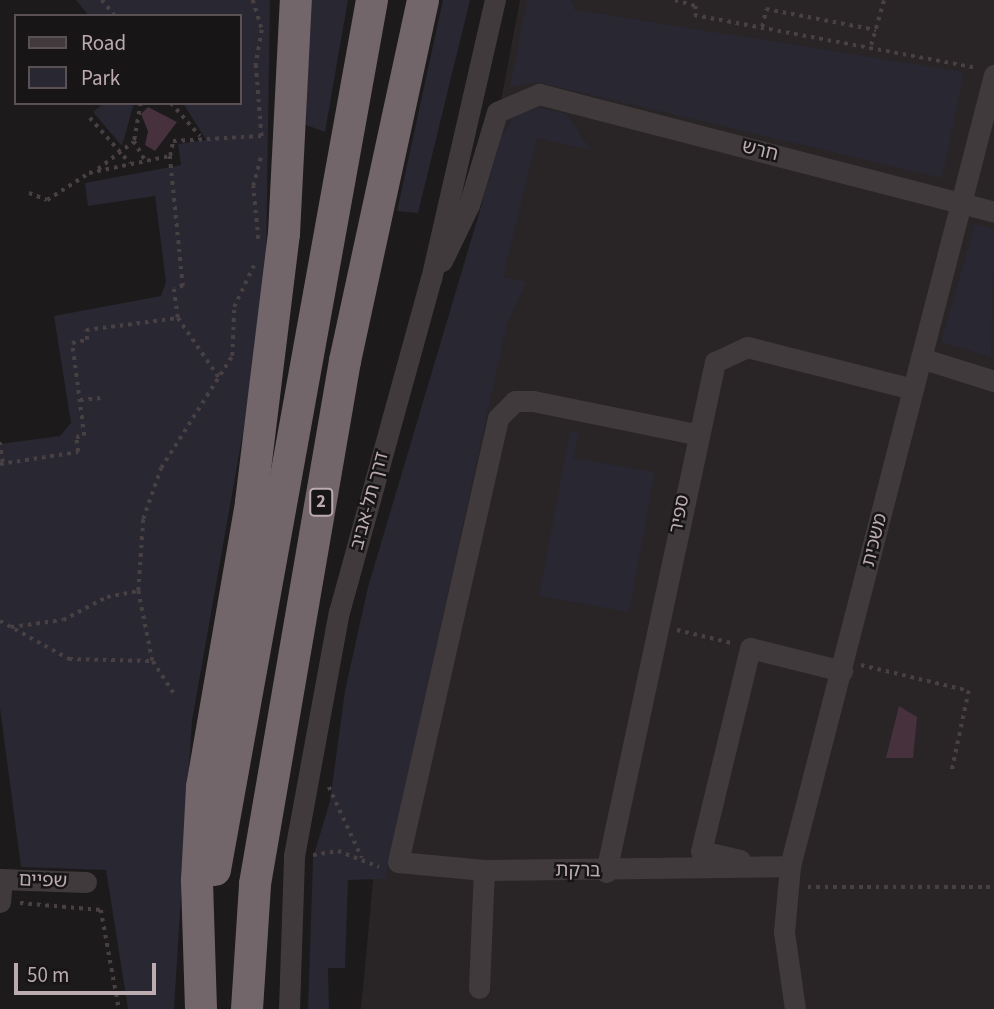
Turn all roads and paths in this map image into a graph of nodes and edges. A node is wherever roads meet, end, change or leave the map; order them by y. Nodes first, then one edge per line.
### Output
1 (102, 0) edge
2 (253, 0) edge
3 (296, 0) edge
4 (372, 0) edge
5 (423, 0) edge
6 (495, 0) edge
7 (676, 0) edge
8 (884, 0) edge
9 (113, 14) edge
10 (762, 27) junction
11 (876, 30) junction
12 (871, 45) junction
13 (988, 71) edge
14 (141, 105) edge
15 (173, 105) edge
16 (90, 118) dead end
17 (200, 136) junction
18 (262, 136) junction
19 (134, 141) junction
20 (123, 155) junction
21 (170, 156) junction
22 (145, 160) junction
23 (130, 163) junction
24 (89, 173) junction
25 (29, 193) dead end
26 (964, 202) junction
27 (994, 212) edge
28 (259, 245) dead end
29 (258, 252) dead end
30 (431, 278) junction
31 (178, 318) junction
32 (921, 358) junction
33 (220, 379) junction
34 (994, 381) edge
35 (913, 389) junction
36 (102, 398) dead end
37 (79, 400) junction
38 (695, 434) junction
39 (0, 442) edge
40 (2, 463) edge
41 (138, 591) junction
42 (0, 621) edge
43 (10, 627) junction
44 (689, 633) dead end
45 (750, 648) junction
46 (152, 661) junction
47 (851, 668) junction
48 (173, 693) dead end
49 (952, 770) dead end
50 (329, 787) dead end
51 (311, 856) dead end
52 (363, 860) junction
53 (780, 866) junction
54 (381, 867) dead end
55 (484, 870) junction
56 (606, 872) junction
57 (1, 879) edge
58 (86, 882) dead end
59 (807, 887) dead end
60 (994, 887) edge
61 (0, 902) edge
62 (200, 971) junction
63 (479, 988) dead end
64 (119, 1009) edge
65 (201, 1009) edge
66 (247, 1009) edge
67 (289, 1009) edge
68 (795, 1009) edge

1 - 9 path
2 - 18 path
3 - 62 highway
4 - 62 highway, 2
5 - 66 highway, 2
6 - 30 street, דרך תל-אביב
7 - 10 path
8 - 11 path
10 - 11 path
10 - 12 path
11 - 12 path
12 - 13 path
13 - 26 street, משכית
14 - 19 path
15 - 17 path
16 - 20 path
17 - 18 path
17 - 21 path
18 - 28 path
19 - 20 path
19 - 22 path
20 - 23 path
20 - 24 path
21 - 22 path
21 - 31 path
22 - 23 path
23 - 24 path
24 - 25 path
26 - 27 street, חרש
26 - 30 street, חרש
26 - 32 street, משכית
29 - 33 path
30 - 67 street, דרך תל-אביב
31 - 33 path
31 - 37 path
32 - 34 street
32 - 35 street, משכית
33 - 41 path
35 - 38 street, ספיר
35 - 47 street, משכית
36 - 37 path
37 - 40 path
38 - 55 street, ברקת
38 - 56 street, ספיר
39 - 40 path
41 - 43 path
41 - 46 path
42 - 43 path
43 - 46 path
44 - 45 path
45 - 47 street
45 - 53 street
46 - 48 path
47 - 49 path
47 - 53 street, משכית
50 - 52 path
51 - 52 path
52 - 54 path
53 - 56 street, ברקת
53 - 68 street, משכית
55 - 56 street, ברקת
55 - 63 street
57 - 58 street, שפיים
57 - 61 street
59 - 60 path
61 - 64 path
62 - 65 highway, 2

